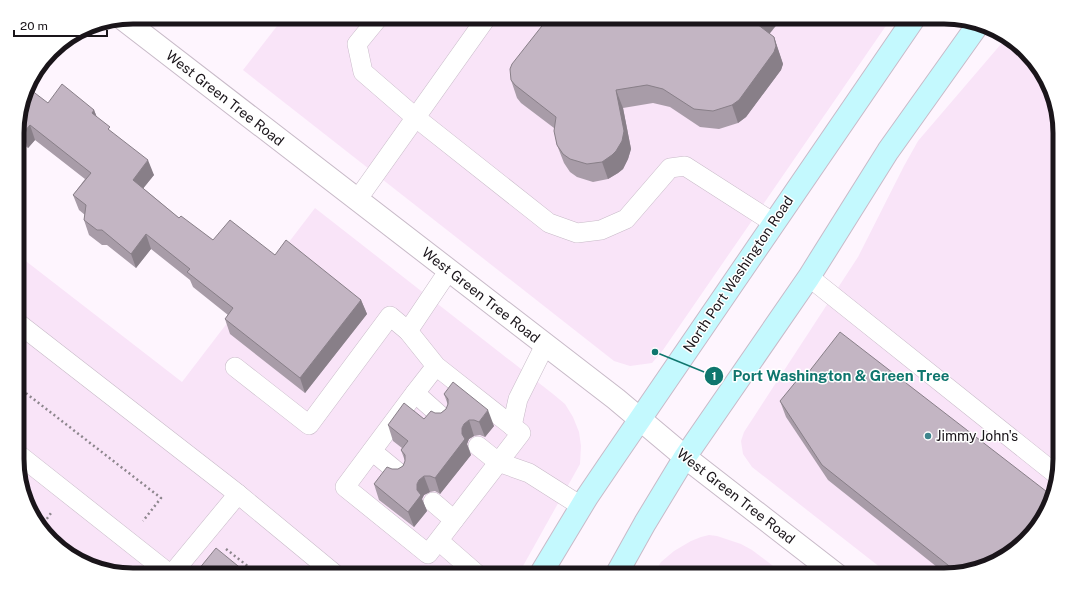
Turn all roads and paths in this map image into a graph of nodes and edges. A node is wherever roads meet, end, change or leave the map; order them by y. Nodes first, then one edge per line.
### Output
1 (130, 24) edge
2 (373, 24) edge
3 (482, 24) edge
4 (910, 24) edge
5 (975, 29) edge
6 (415, 117) junction
7 (357, 200) junction
8 (774, 223) junction
9 (449, 270) junction
10 (809, 277) junction
11 (24, 327) edge
12 (408, 331) junction
13 (545, 345) junction
14 (436, 366) junction
15 (235, 367) dead end
16 (24, 392) edge
17 (415, 393) junction
18 (443, 418) edge
19 (640, 418) junction
20 (512, 426) junction
21 (478, 446) dead end
22 (372, 451) junction
23 (686, 457) junction
24 (24, 459) edge
25 (498, 462) junction
26 (1052, 471) edge
27 (400, 474) edge
28 (238, 494) junction
29 (433, 502) dead end
30 (581, 506) junction
31 (454, 520) junction
32 (205, 533) junction
33 (128, 541) junction
34 (439, 541) junction
35 (162, 568) edge
36 (177, 568) edge
37 (251, 568) edge
38 (328, 568) edge
39 (470, 568) edge
40 (544, 568) edge
41 (620, 568) edge
42 (828, 568) edge

1 - 7 street, West Green Tree Road
2 - 6 lane
3 - 6 lane
4 - 8 main road, North Port Washington Road
5 - 10 main road
6 - 7 lane
6 - 8 lane
7 - 9 street, West Green Tree Road
8 - 19 main road, North Port Washington Road
9 - 12 lane
9 - 13 street, West Green Tree Road
10 - 23 main road
10 - 26 lane
11 - 28 lane
12 - 14 lane
12 - 15 lane
13 - 19 street, West Green Tree Road
13 - 20 lane
14 - 17 lane
14 - 20 lane
16 - 33 path
17 - 18 lane
17 - 22 lane
19 - 23 street, West Green Tree Road
19 - 30 main road, North Port Washington Road
20 - 25 lane
21 - 25 lane
22 - 27 lane
22 - 34 lane
23 - 41 main road
23 - 42 street, West Green Tree Road
24 - 33 lane
25 - 30 lane
25 - 31 lane
28 - 32 lane
28 - 38 lane
29 - 31 lane
30 - 40 main road, North Port Washington Road
31 - 34 lane
32 - 36 lane
32 - 37 path
33 - 35 lane
34 - 39 lane

